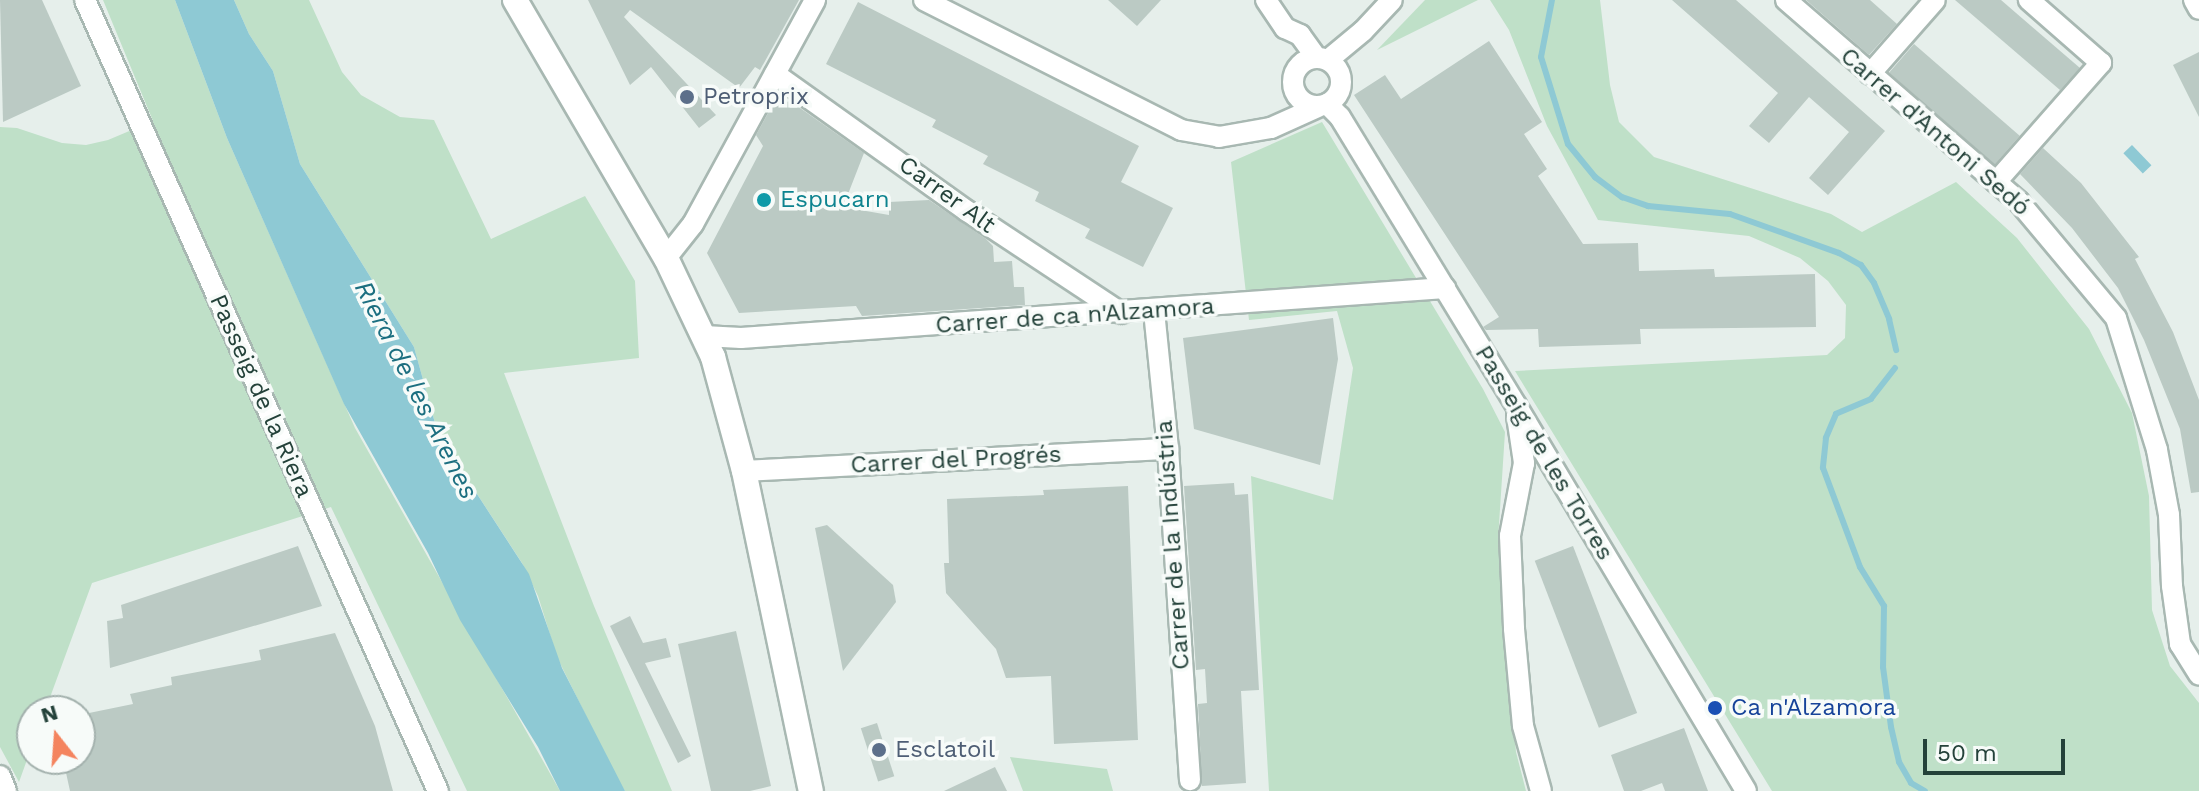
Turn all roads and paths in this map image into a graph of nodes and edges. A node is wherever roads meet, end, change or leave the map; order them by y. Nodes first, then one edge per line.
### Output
1 (85, 0) edge
2 (515, 0) edge
3 (815, 0) edge
4 (924, 0) edge
5 (1266, 0) edge
6 (1392, 0) edge
7 (1786, 0) edge
8 (1935, 0) edge
9 (2029, 0) edge
10 (2194, 0) edge
11 (2199, 9) edge
12 (1285, 28) junction
13 (1328, 63) junction
14 (1297, 68) junction
15 (775, 74) junction
16 (1870, 74) junction
17 (1294, 92) junction
18 (1330, 106) junction
19 (1284, 120) junction
20 (1996, 182) junction
21 (666, 258) junction
22 (1445, 288) junction
23 (1154, 311) junction
24 (1121, 313) junction
25 (704, 336) junction
26 (1516, 405) junction
27 (1168, 449) junction
28 (744, 471) junction
29 (2199, 675) edge
30 (0, 776) edge
31 (1190, 780) dead end
32 (6, 791) edge
33 (438, 791) edge
34 (811, 791) edge
35 (1541, 791) edge
36 (1746, 791) edge

1 - 33 street, Passeig de la Riera
2 - 21 main road
3 - 15 street
4 - 19 street
5 - 12 street
6 - 13 street
7 - 16 street, Carrer d'Antoni Sedó
8 - 16 street
9 - 20 street
10 - 11 street
12 - 13 street
12 - 14 street
13 - 14 street
13 - 18 street
14 - 17 street
15 - 21 street
15 - 24 street, Carrer Alt
16 - 20 street, Carrer d'Antoni Sedó
17 - 18 street
17 - 19 street
18 - 19 street
18 - 22 street, Passeig de les Torres
20 - 29 street, Carrer d'Antoni Sedó
21 - 25 main road
22 - 23 street, Carrer de ca n'Alzamora
22 - 26 street, Passeig de les Torres
23 - 24 street, Carrer de ca n'Alzamora
23 - 27 street, Carrer de la Indústria
24 - 25 street, Carrer de ca n'Alzamora
25 - 28 main road
26 - 35 street
26 - 36 street, Passeig de les Torres
27 - 28 street, Carrer del Progrés
27 - 31 street, Carrer de la Indústria
28 - 34 main road
30 - 32 street

